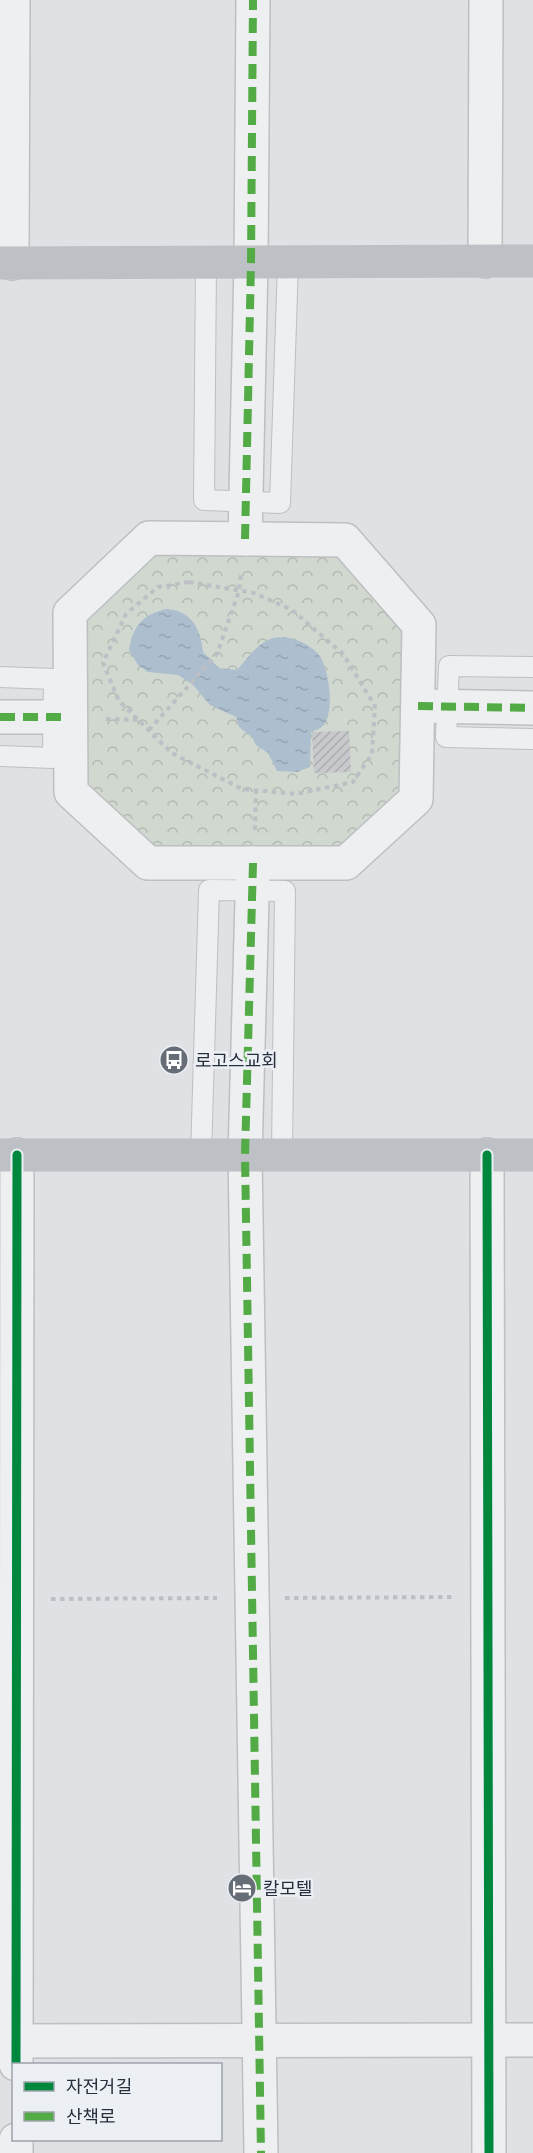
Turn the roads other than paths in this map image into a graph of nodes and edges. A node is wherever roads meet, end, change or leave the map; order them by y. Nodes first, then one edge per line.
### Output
1 (13, 0) edge
2 (253, 0) edge
3 (486, 0) edge
4 (485, 261) junction
5 (533, 261) edge
6 (6, 263) edge
7 (206, 263) junction
8 (251, 263) junction
9 (288, 263) junction
10 (244, 502) junction
11 (245, 539) junction
12 (533, 667) edge
13 (0, 677) edge
14 (432, 706) junction
15 (533, 708) edge
16 (0, 717) edge
17 (61, 717) junction
18 (533, 739) edge
19 (0, 756) edge
20 (252, 877) junction
21 (8, 1155) edge
22 (201, 1155) junction
23 (245, 1155) junction
24 (282, 1155) junction
25 (487, 1155) junction
26 (533, 1155) edge
27 (261, 2040) junction
28 (489, 2040) junction
29 (533, 2040) edge
30 (11, 2049) edge
31 (261, 2153) edge
32 (489, 2153) edge

1 - 6 street
2 - 8 street
3 - 4 street
4 - 5 street
4 - 9 street
6 - 7 street
7 - 8 street
7 - 10 lane
8 - 9 street
8 - 10 street
9 - 10 lane
10 - 11 street
11 - 14 street
11 - 17 street
12 - 14 lane
13 - 17 lane
14 - 15 street
14 - 18 lane
14 - 20 street
16 - 17 street
17 - 19 lane
17 - 20 street
20 - 22 lane
20 - 23 street
20 - 24 lane
21 - 22 street
21 - 30 street
22 - 23 street
23 - 24 street
23 - 27 street
24 - 25 street
25 - 26 street
25 - 28 street
27 - 28 street
27 - 30 street
27 - 31 street
28 - 29 street
28 - 32 street

